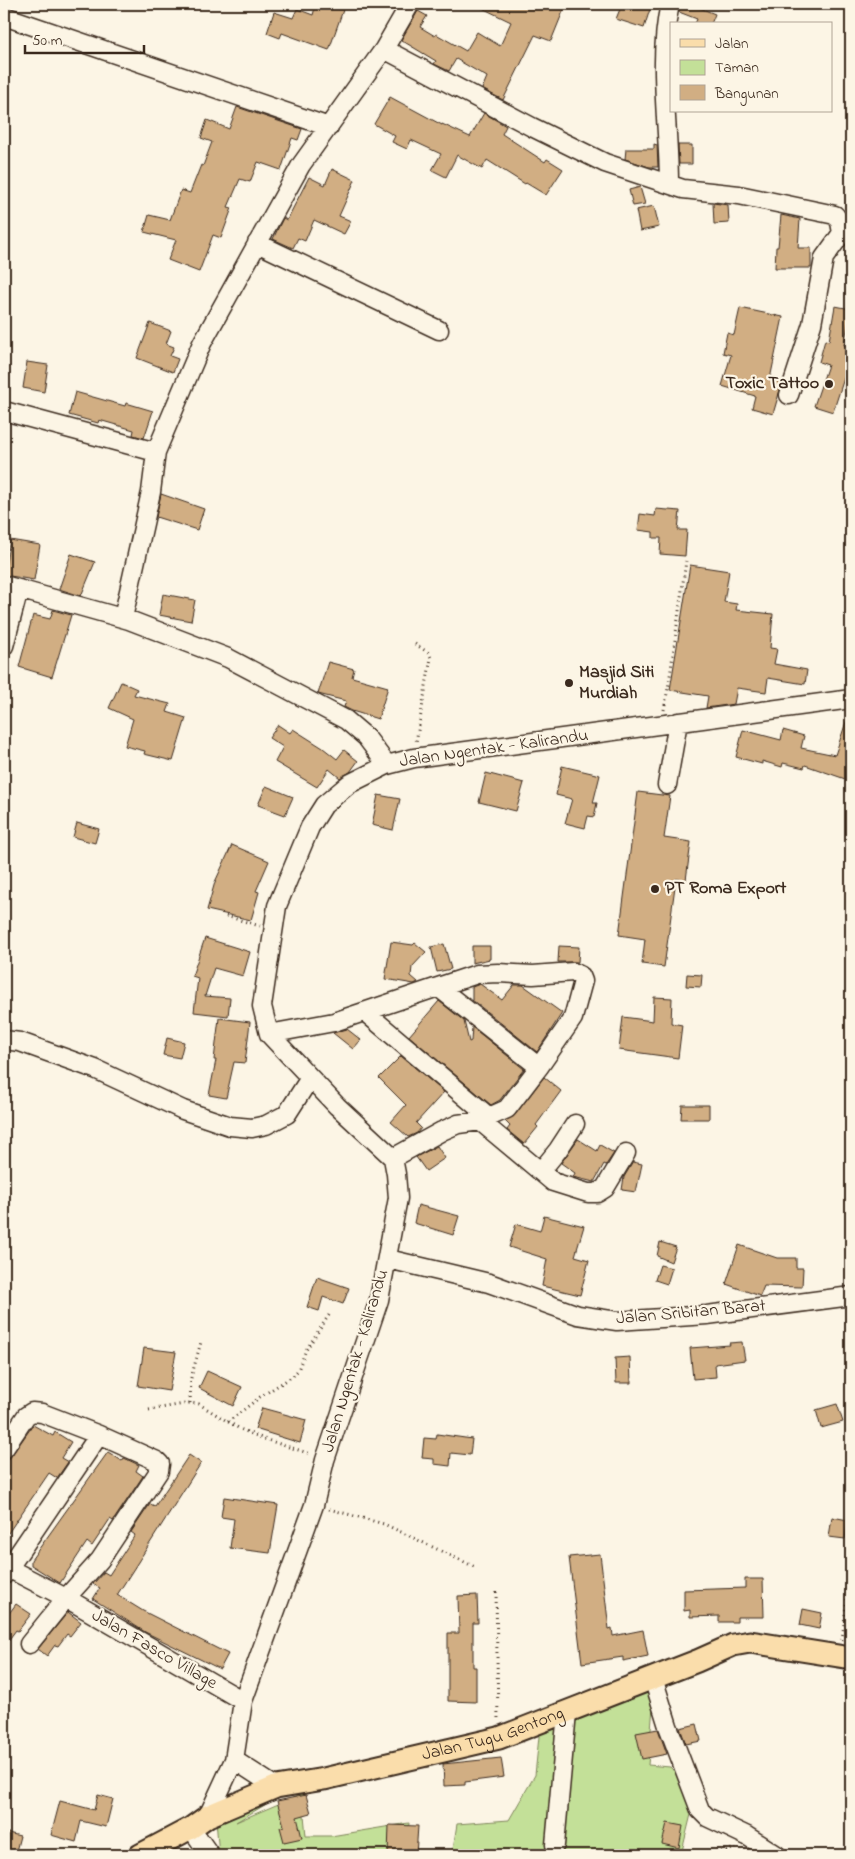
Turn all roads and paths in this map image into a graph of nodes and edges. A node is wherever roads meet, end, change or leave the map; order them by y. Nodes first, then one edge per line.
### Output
1 (410, 4) edge
2 (670, 4) edge
3 (4, 16) edge
4 (384, 49) junction
5 (329, 127) junction
6 (669, 184) junction
7 (847, 234) edge
8 (257, 243) junction
9 (439, 330) dead end
10 (789, 396) dead end
11 (4, 410) edge
12 (156, 452) junction
13 (686, 561) dead end
14 (11, 587) edge
15 (122, 618) junction
16 (414, 644) dead end
17 (4, 646) edge
18 (851, 699) edge
19 (669, 724) junction
20 (414, 758) junction
21 (387, 765) junction
22 (667, 785) dead end
23 (226, 916) dead end
24 (275, 930) junction
25 (438, 987) junction
26 (365, 1012) junction
27 (269, 1034) junction
28 (4, 1040) edge
29 (539, 1067) junction
30 (310, 1078) junction
31 (484, 1118) junction
32 (575, 1124) dead end
33 (626, 1154) dead end
34 (393, 1158) junction
35 (540, 1170) junction
36 (388, 1259) junction
37 (851, 1296) edge
38 (331, 1312) dead end
39 (201, 1342) dead end
40 (190, 1403) junction
41 (149, 1410) dead end
42 (228, 1422) junction
43 (99, 1435) junction
44 (4, 1449) edge
45 (325, 1460) junction
46 (314, 1505) junction
47 (851, 1564) edge
48 (477, 1568) dead end
49 (5, 1570) edge
50 (496, 1592) dead end
51 (66, 1598) junction
52 (28, 1644) dead end
53 (845, 1657) edge
54 (653, 1678) junction
55 (243, 1701) junction
56 (567, 1712) junction
57 (499, 1738) junction
58 (234, 1760) junction
59 (276, 1787) junction
60 (200, 1822) junction
61 (747, 1836) junction
62 (556, 1845) dead end
63 (706, 1851) dead end
64 (140, 1855) edge
65 (210, 1855) edge
66 (777, 1855) edge

1 - 4 street
2 - 6 street
3 - 5 street
4 - 5 street
4 - 6 street
5 - 8 street
6 - 7 street
7 - 10 street
8 - 9 street
8 - 12 street
11 - 12 street
12 - 15 street
13 - 19 path
14 - 15 street
14 - 17 street
15 - 21 street
16 - 20 path
18 - 19 street, Jalan Ngentak - Kalirandu
19 - 20 street, Jalan Ngentak - Kalirandu
19 - 22 street
20 - 21 street, Jalan Ngentak - Kalirandu
21 - 24 street, Jalan Ngentak - Kalirandu
23 - 24 path
24 - 27 street, Jalan Ngentak - Kalirandu
25 - 26 street
25 - 29 street
25 - 29 street
26 - 27 street
26 - 31 street
27 - 30 street, Jalan Ngentak - Kalirandu
28 - 30 street
29 - 31 street
30 - 34 street, Jalan Ngentak - Kalirandu
31 - 34 street
31 - 35 street
32 - 35 street
33 - 35 street
34 - 36 street, Jalan Ngentak - Kalirandu
36 - 37 street, Jalan Sribitan Barat
36 - 45 street, Jalan Ngentak - Kalirandu
38 - 42 path
39 - 40 path
40 - 41 path
40 - 42 path
42 - 45 path
43 - 44 street
43 - 49 street, Jalan Fasco Village
43 - 51 street
45 - 46 street, Jalan Ngentak - Kalirandu
46 - 48 path
46 - 55 street, Jalan Ngentak - Kalirandu
47 - 53 path
49 - 51 street, Jalan Fasco Village
50 - 57 path
51 - 52 street
51 - 55 street, Jalan Fasco Village
53 - 54 main road, Jalan Tugu Gentong
54 - 56 main road, Jalan Tugu Gentong
54 - 61 street
55 - 58 street, Jalan Ngentak - Kalirandu
56 - 57 main road, Jalan Tugu Gentong
56 - 62 street
57 - 59 main road, Jalan Tugu Gentong
58 - 59 street
58 - 60 street, Jalan Ngentak - Kalirandu
59 - 60 main road, Jalan Tugu Gentong
60 - 64 main road, Jalan Tugu Gentong
60 - 65 street
61 - 63 path
61 - 66 street

